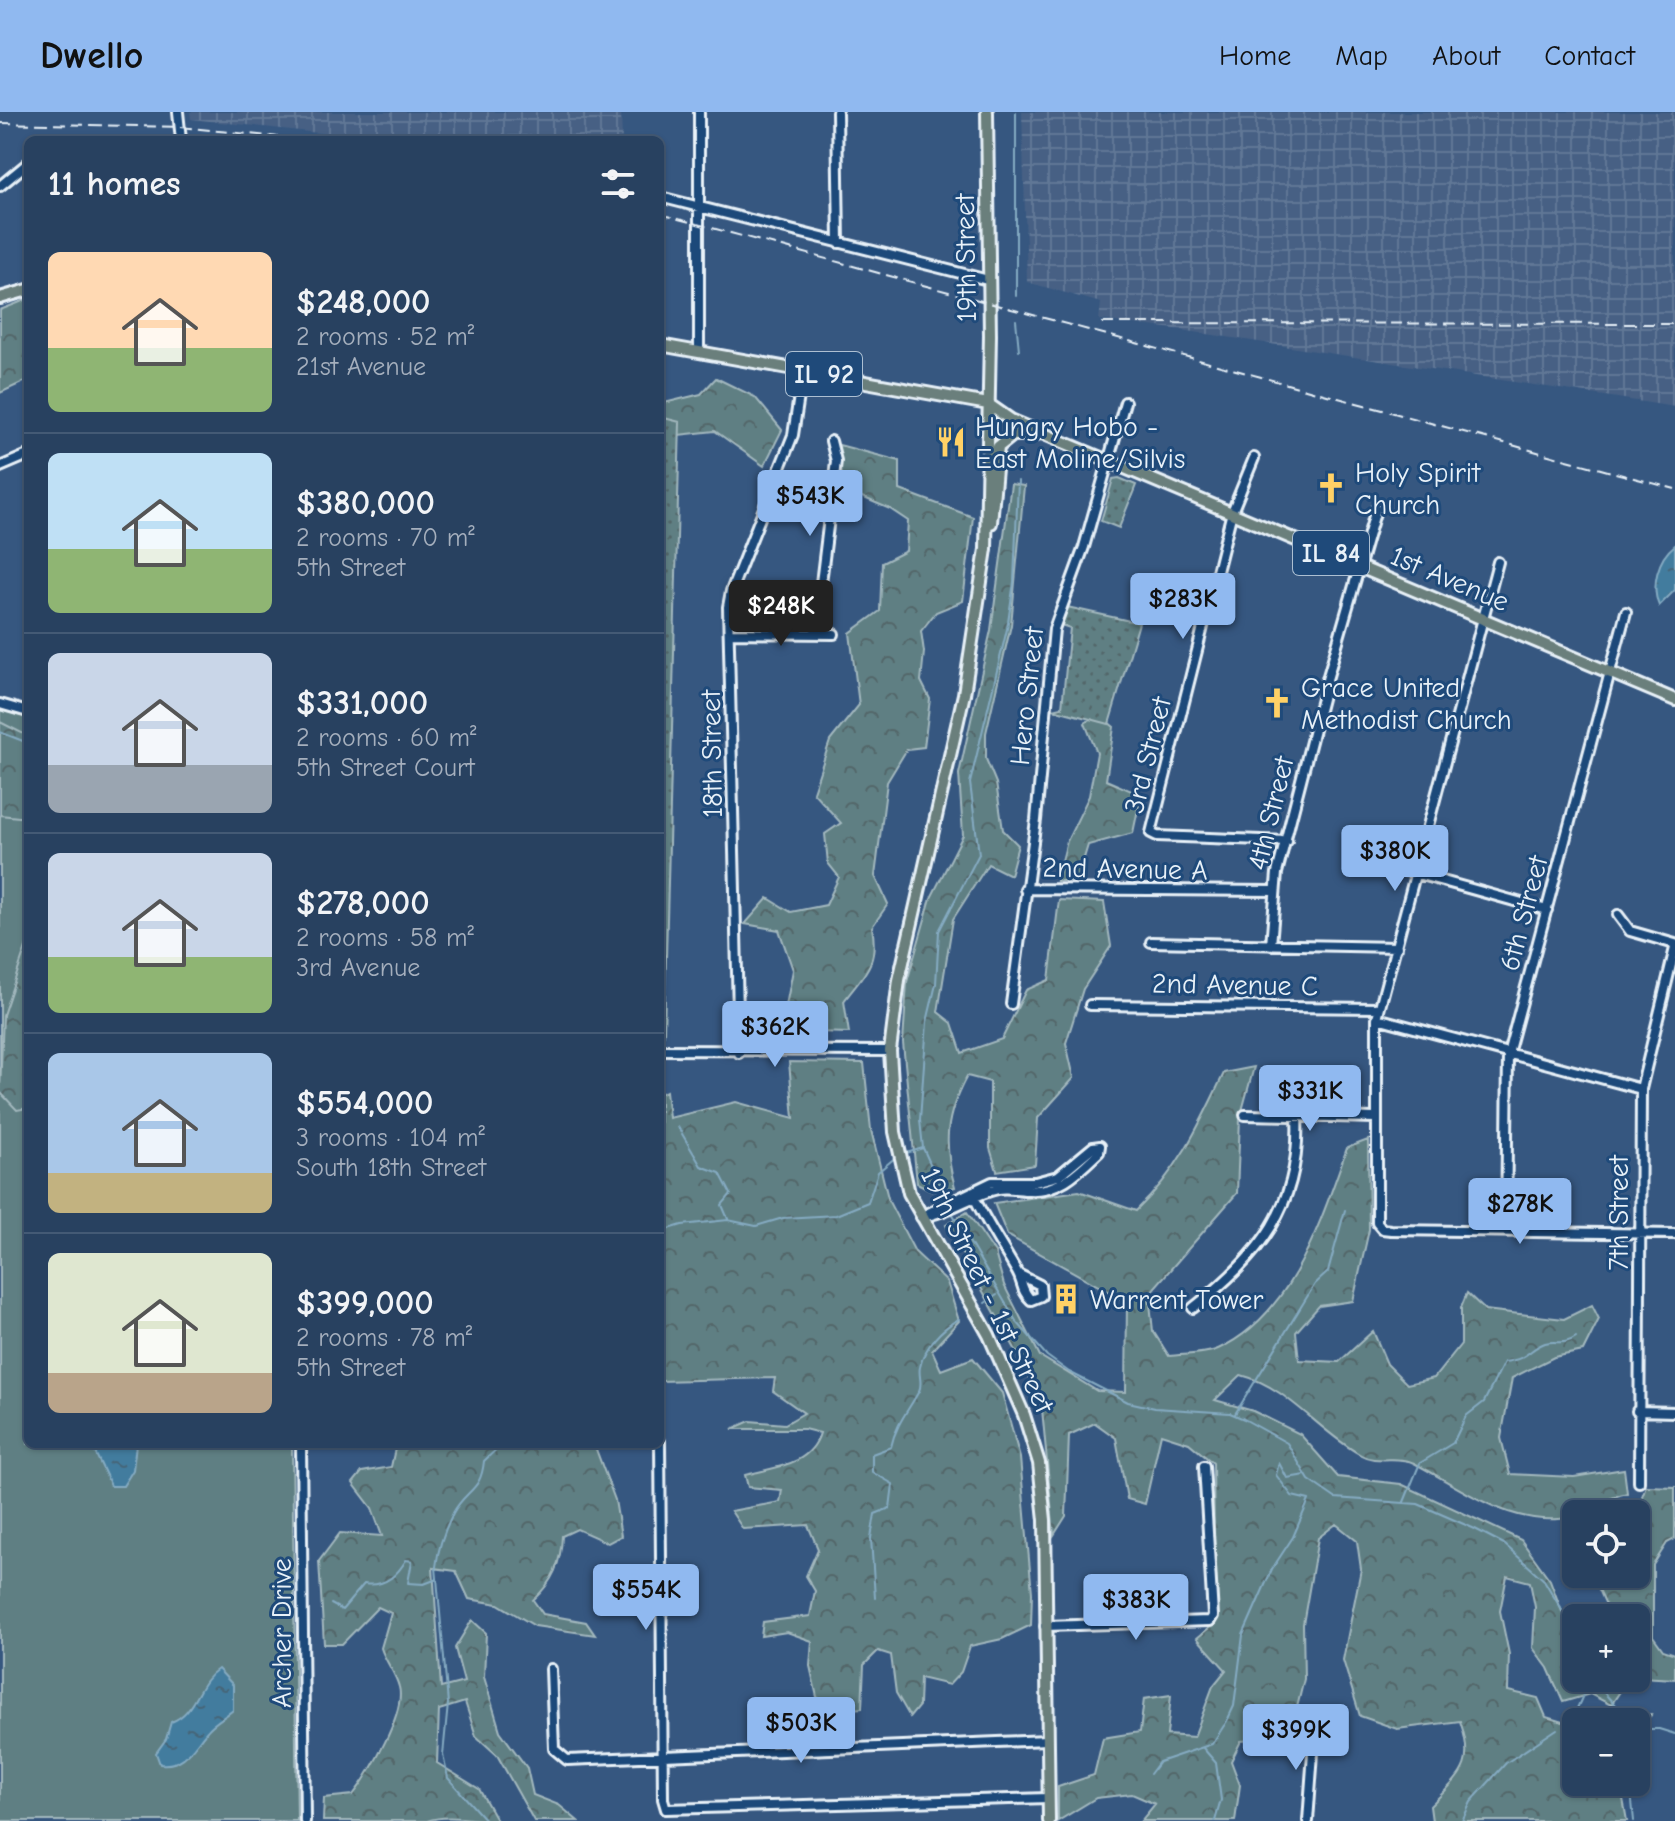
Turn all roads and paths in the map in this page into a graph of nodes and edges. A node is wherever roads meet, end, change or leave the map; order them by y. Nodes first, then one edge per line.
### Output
1 (178, 112) edge
2 (699, 112) edge
3 (837, 112) edge
4 (987, 112) edge
5 (181, 136) edge
6 (24, 166) edge
7 (0, 186) edge
8 (664, 198) edge
9 (699, 206) junction
10 (839, 243) junction
11 (988, 280) junction
12 (24, 291) edge
13 (0, 298) edge
14 (664, 346) edge
15 (699, 352) junction
16 (803, 370) junction
17 (1125, 402) dead end
18 (988, 404) junction
19 (1042, 434) junction
20 (831, 441) dead end
21 (24, 457) edge
22 (1254, 458) dead end
23 (1108, 460) junction
24 (0, 467) edge
25 (1376, 509) dead end
26 (1232, 512) junction
27 (986, 549) junction
28 (1498, 562) dead end
29 (1360, 566) junction
30 (1626, 612) dead end
31 (1483, 618) junction
32 (815, 632) junction
33 (729, 633) junction
34 (834, 634) dead end
35 (1609, 671) junction
36 (1675, 700) edge
37 (0, 704) edge
38 (24, 711) edge
39 (1287, 841) junction
40 (1354, 849) dead end
41 (1417, 874) junction
42 (1025, 889) junction
43 (1274, 891) junction
44 (1547, 910) junction
45 (1618, 915) dead end
46 (1151, 942) dead end
47 (1271, 945) junction
48 (1675, 946) edge
49 (1397, 947) junction
50 (1011, 1004) dead end
51 (1090, 1005) dead end
52 (1378, 1013) junction
53 (664, 1050) edge
54 (890, 1051) junction
55 (739, 1053) junction
56 (1508, 1054) junction
57 (1641, 1089) junction
58 (1245, 1115) dead end
59 (1297, 1116) junction
60 (1375, 1118) junction
61 (973, 1195) junction
62 (921, 1217) junction
63 (1506, 1230) junction
64 (1641, 1233) junction
65 (1675, 1234) edge
66 (1020, 1275) dead end
67 (1193, 1308) dead end
68 (1637, 1411) junction
69 (1675, 1412) edge
70 (301, 1448) edge
71 (660, 1448) edge
72 (1204, 1466) dead end
73 (1639, 1482) dead end
74 (1045, 1626) junction
75 (551, 1669) dead end
76 (1315, 1726) dead end
77 (1047, 1740) junction
78 (664, 1755) junction
79 (1048, 1798) junction
80 (305, 1821) edge
81 (1049, 1821) edge
82 (1308, 1821) edge

1 - 5 street
2 - 9 street
3 - 10 street
4 - 11 main road, 19th Street
6 - 7 street
8 - 9 street
9 - 10 street
9 - 15 street
10 - 11 street
11 - 18 main road, 19th Street
12 - 13 main road
14 - 15 main road, IL 92
15 - 16 main road, IL 92
16 - 18 main road, IL 92
16 - 33 street, 18th Street
17 - 23 street, Hero Street
18 - 19 main road, 1st Avenue / IL 84
18 - 27 main road, 19th Street - 1st Street
19 - 23 main road, 1st Avenue / IL 84
19 - 27 main road
20 - 32 street
21 - 24 street
22 - 26 street, 3rd Street
23 - 26 main road, 1st Avenue / IL 84
23 - 42 street, Hero Street
25 - 29 street, 4th Street
26 - 29 main road, 1st Avenue / IL 84
26 - 39 street, 3rd Street
27 - 54 main road, 19th Street - 1st Street
28 - 31 street
29 - 31 main road, 1st Avenue / IL 84
29 - 39 street, 4th Street
30 - 35 street, 6th Street
31 - 35 main road, 1st Avenue / IL 84
31 - 41 street
32 - 33 street
32 - 34 street
33 - 55 street, 18th Street
35 - 36 main road, 1st Avenue / IL 84
35 - 44 street, 6th Street
37 - 38 street
39 - 43 street, 4th Street
40 - 41 street
41 - 44 street
41 - 49 street
42 - 43 street, 2nd Avenue A
42 - 50 street, Hero Street
43 - 47 street, 4th Street
44 - 56 street, 6th Street
45 - 48 street
46 - 47 street
47 - 49 street
48 - 57 street, 7th Street
49 - 52 street
51 - 52 street, 2nd Avenue C
52 - 56 street, 2nd Avenue C
52 - 60 street
53 - 55 street
54 - 55 street
54 - 62 main road, 19th Street - 1st Street
56 - 57 street, 2nd Avenue C
56 - 63 street, 6th Street
57 - 64 street, 7th Street
58 - 59 street
59 - 60 street
59 - 67 street
60 - 63 street
61 - 61 street
61 - 62 street
61 - 66 street
62 - 74 main road, 19th Street - 1st Street
63 - 64 street
64 - 65 street
64 - 68 street, 7th Street
68 - 69 street
68 - 73 street, 7th Street
70 - 80 street, Archer Drive
71 - 78 street
72 - 74 street
74 - 77 main road, 19th Street - 1st Street
75 - 78 street
76 - 82 street
77 - 78 street
77 - 79 main road, 19th Street - 1st Street
78 - 79 street
79 - 81 main road, 19th Street - 1st Street

